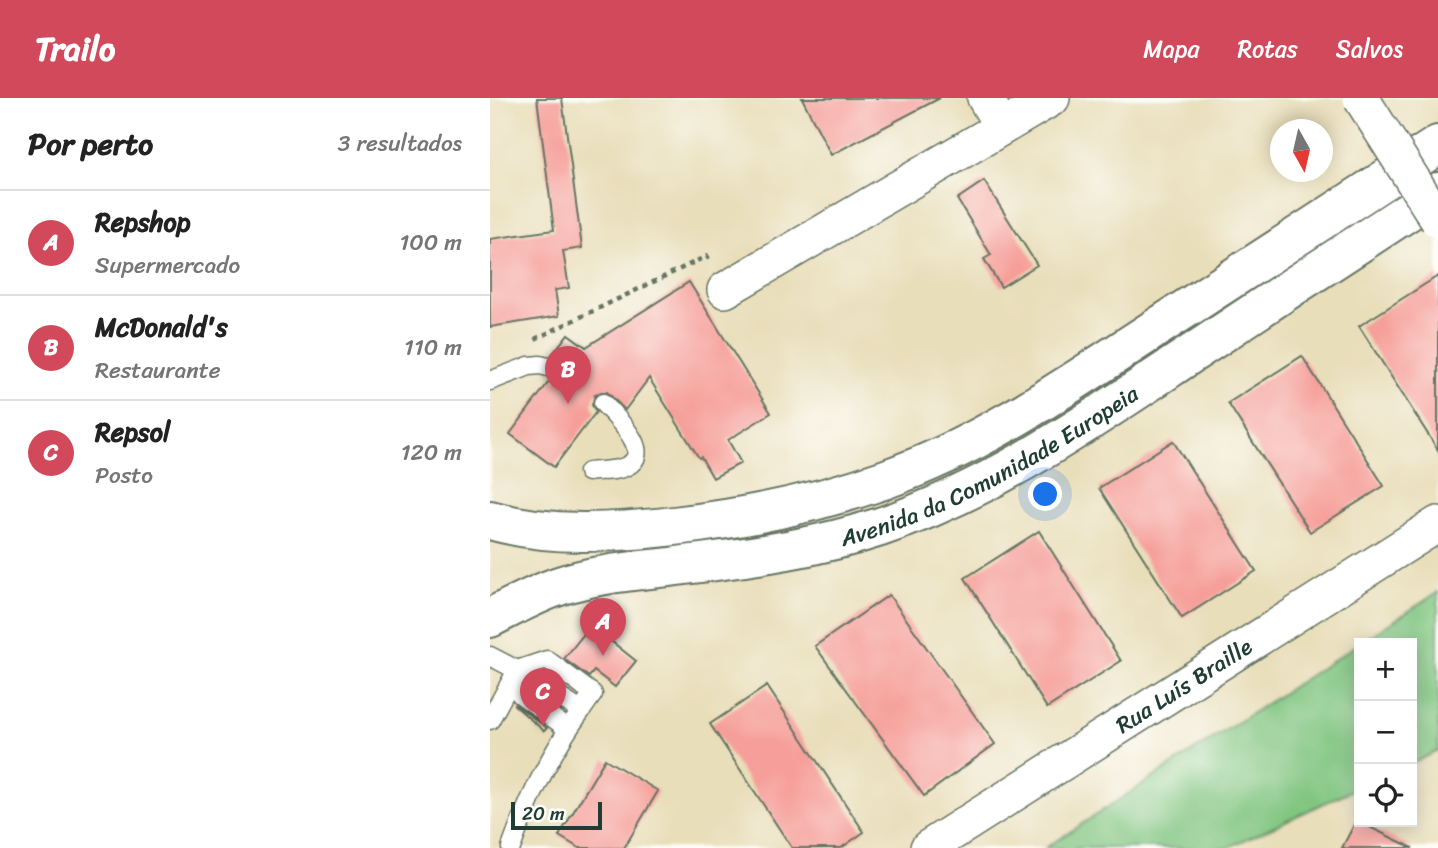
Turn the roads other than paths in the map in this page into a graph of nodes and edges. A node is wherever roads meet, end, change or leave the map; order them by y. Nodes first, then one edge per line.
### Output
1 (1052, 98) edge
2 (1361, 98) edge
3 (993, 113) edge
4 (1438, 145) edge
5 (1438, 192) edge
6 (1438, 220) edge
7 (725, 290) road end
8 (557, 369) dead end
9 (490, 381) edge
10 (603, 403) dead end
11 (588, 472) dead end
12 (490, 520) edge
13 (1438, 524) edge
14 (490, 618) edge
15 (490, 656) edge
16 (517, 670) junction
17 (581, 711) junction
18 (490, 720) edge
19 (568, 729) junction
20 (511, 848) edge
21 (928, 848) edge

1 - 3 street
2 - 6 street, bridge
3 - 7 street
4 - 12 main road, Avenida da Comunidade Europeia
5 - 14 main road, Avenida da Comunidade Europeia
8 - 9 lane
10 - 11 lane
13 - 21 street, Rua Luís Braille
15 - 16 lane
16 - 17 lane
16 - 17 lane
16 - 18 lane
16 - 19 lane
17 - 19 lane
19 - 20 lane

